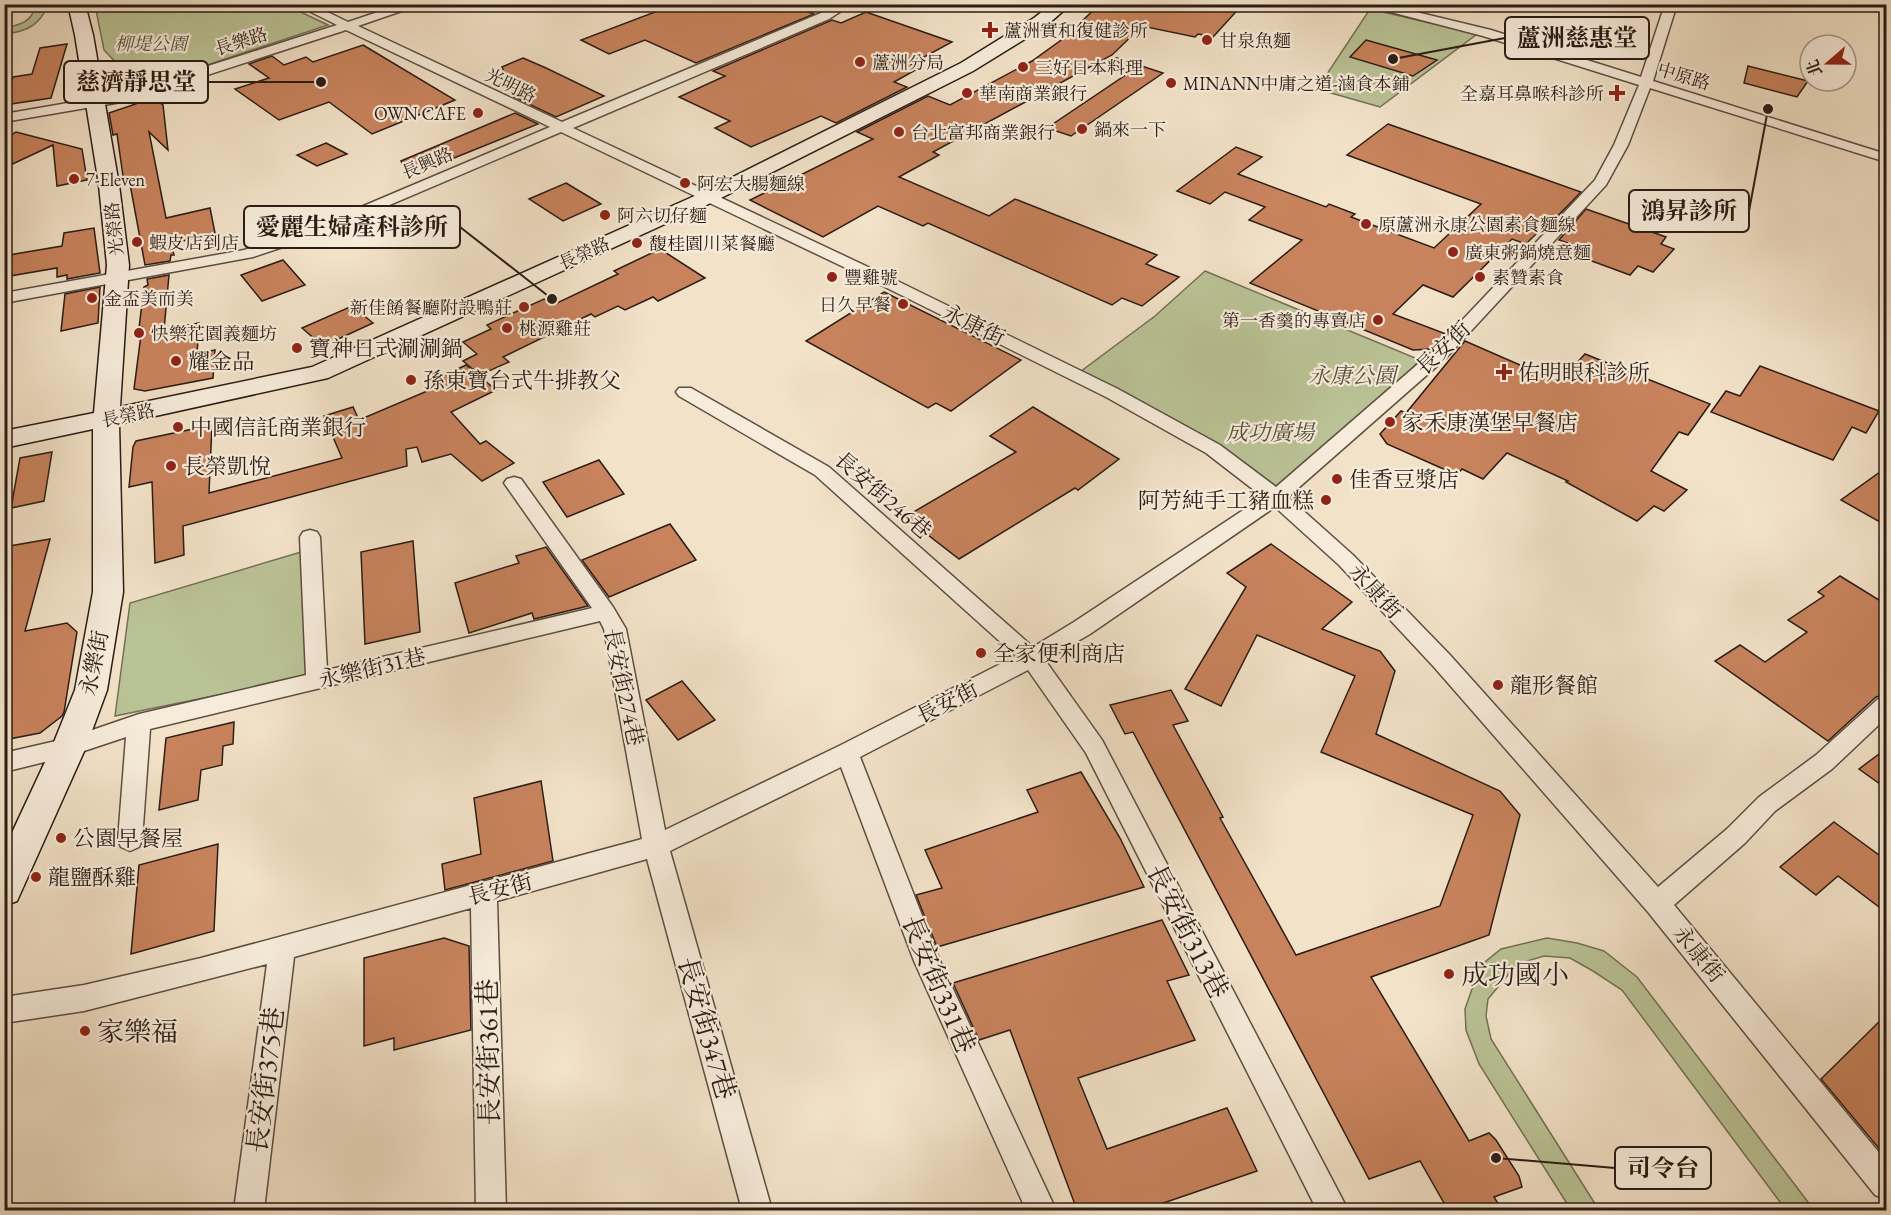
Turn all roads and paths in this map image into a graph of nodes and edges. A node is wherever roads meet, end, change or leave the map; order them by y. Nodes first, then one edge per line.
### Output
1 (76, 4) edge
2 (301, 4) edge
3 (416, 4) edge
4 (846, 4) edge
5 (1063, 4) edge
6 (1366, 4) edge
7 (1671, 4) edge
8 (347, 27) junction
9 (1646, 83) junction
10 (96, 104) junction
11 (4, 118) edge
12 (559, 128) junction
13 (1887, 158) edge
14 (706, 198) junction
15 (118, 279) junction
16 (4, 298) edge
17 (685, 392) dead end
18 (106, 420) junction
19 (4, 440) edge
20 (514, 483) dead end
21 (1276, 497) junction
22 (310, 537) dead end
23 (606, 612) junction
24 (1032, 658) junction
25 (317, 680) junction
26 (1887, 705) edge
27 (139, 723) junction
28 (69, 747) junction
29 (847, 753) junction
30 (4, 763) edge
31 (130, 840) dead end
32 (656, 846) junction
33 (4, 890) edge
34 (484, 894) junction
35 (1657, 904) junction
36 (282, 949) junction
37 (4, 1011) edge
38 (1887, 1184) edge
39 (249, 1210) edge
40 (491, 1210) edge
41 (757, 1210) edge
42 (1041, 1210) edge
43 (1333, 1210) edge

1 - 10 street, 光榮路
2 - 8 street, 光明路
3 - 8 street, 長樂路
4 - 12 street, 長興路
5 - 14 street, 長榮路
6 - 9 street, 中原路
7 - 9 street, 長安街
8 - 10 street, 長樂路
8 - 12 street, 光明路
9 - 13 street, 中原路
9 - 21 street, 長安街
10 - 11 street, 長樂路
10 - 15 street, 光榮路
12 - 14 street, 光明路
12 - 15 street, 長興路
14 - 18 street, 長榮路
14 - 21 street, 永康街
15 - 16 street, 長興路
15 - 18 street, 光榮路
17 - 24 street, 長安街246巷
18 - 19 street, 長榮路
18 - 28 street, 永樂街
20 - 23 street, 長安街274巷
21 - 24 street, 長安街
21 - 35 street, 永康街
22 - 25 street
23 - 25 street, 永樂街31巷
23 - 32 street, 長安街274巷
24 - 29 street, 長安街
24 - 43 street, 長安街313巷
25 - 27 street, 永樂街31巷
26 - 35 street
27 - 28 street, 永樂街31巷
27 - 31 street
28 - 30 street, 永樂街31巷
28 - 33 street, 永樂街
29 - 32 street, 長安街
29 - 42 street, 長安街331巷
32 - 34 street, 長安街
32 - 41 street, 長安街347巷
34 - 36 street, 長安街
34 - 40 street, 長安街361巷
35 - 38 street, 永康街
36 - 37 street, 長安街
36 - 39 street, 長安街375巷

